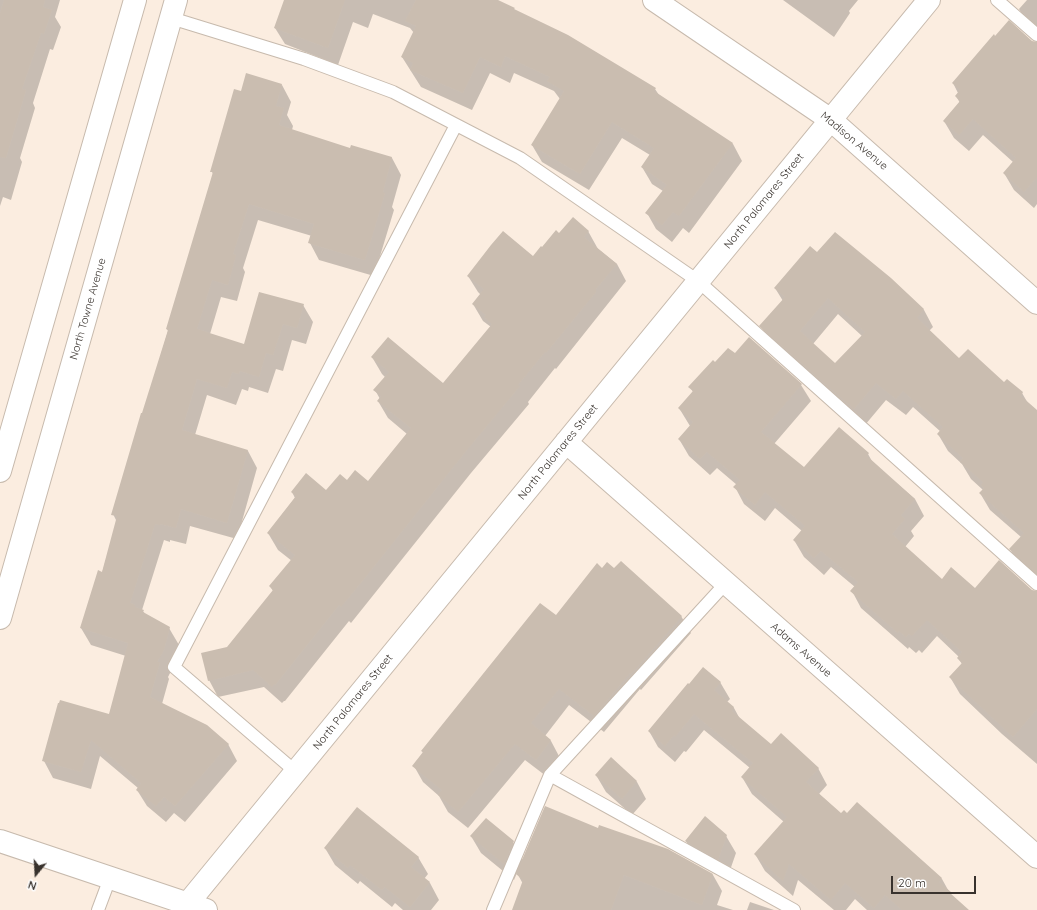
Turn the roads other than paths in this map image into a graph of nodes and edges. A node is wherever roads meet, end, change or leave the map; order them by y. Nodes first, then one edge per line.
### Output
1 (134, 0) edge
2 (654, 0) edge
3 (928, 0) edge
4 (997, 0) edge
5 (174, 9) edge
6 (1037, 35) edge
7 (831, 120) junction
8 (456, 125) junction
9 (698, 281) junction
10 (1037, 303) edge
11 (566, 442) junction
12 (0, 471) edge
13 (726, 583) junction
14 (1037, 584) edge
15 (0, 618) edge
16 (296, 772) junction
17 (550, 776) junction
18 (0, 842) edge
19 (1037, 857) edge
20 (110, 878) junction
21 (197, 907) edge
22 (98, 910) edge
23 (492, 910) edge
24 (794, 910) edge

1 - 12 street
2 - 7 street, Madison Avenue
3 - 7 street, North Palomares Street
4 - 6 lane
5 - 8 lane
5 - 15 street, North Towne Avenue
7 - 9 street, North Palomares Street
7 - 10 street, Madison Avenue
8 - 9 lane
8 - 16 lane
9 - 11 street, North Palomares Street
9 - 14 lane
11 - 13 street, Adams Avenue
11 - 16 street, North Palomares Street
13 - 17 lane
13 - 19 street, Adams Avenue
16 - 21 street, North Palomares Street
17 - 23 lane
17 - 24 lane
18 - 20 street
20 - 21 street
20 - 22 lane

